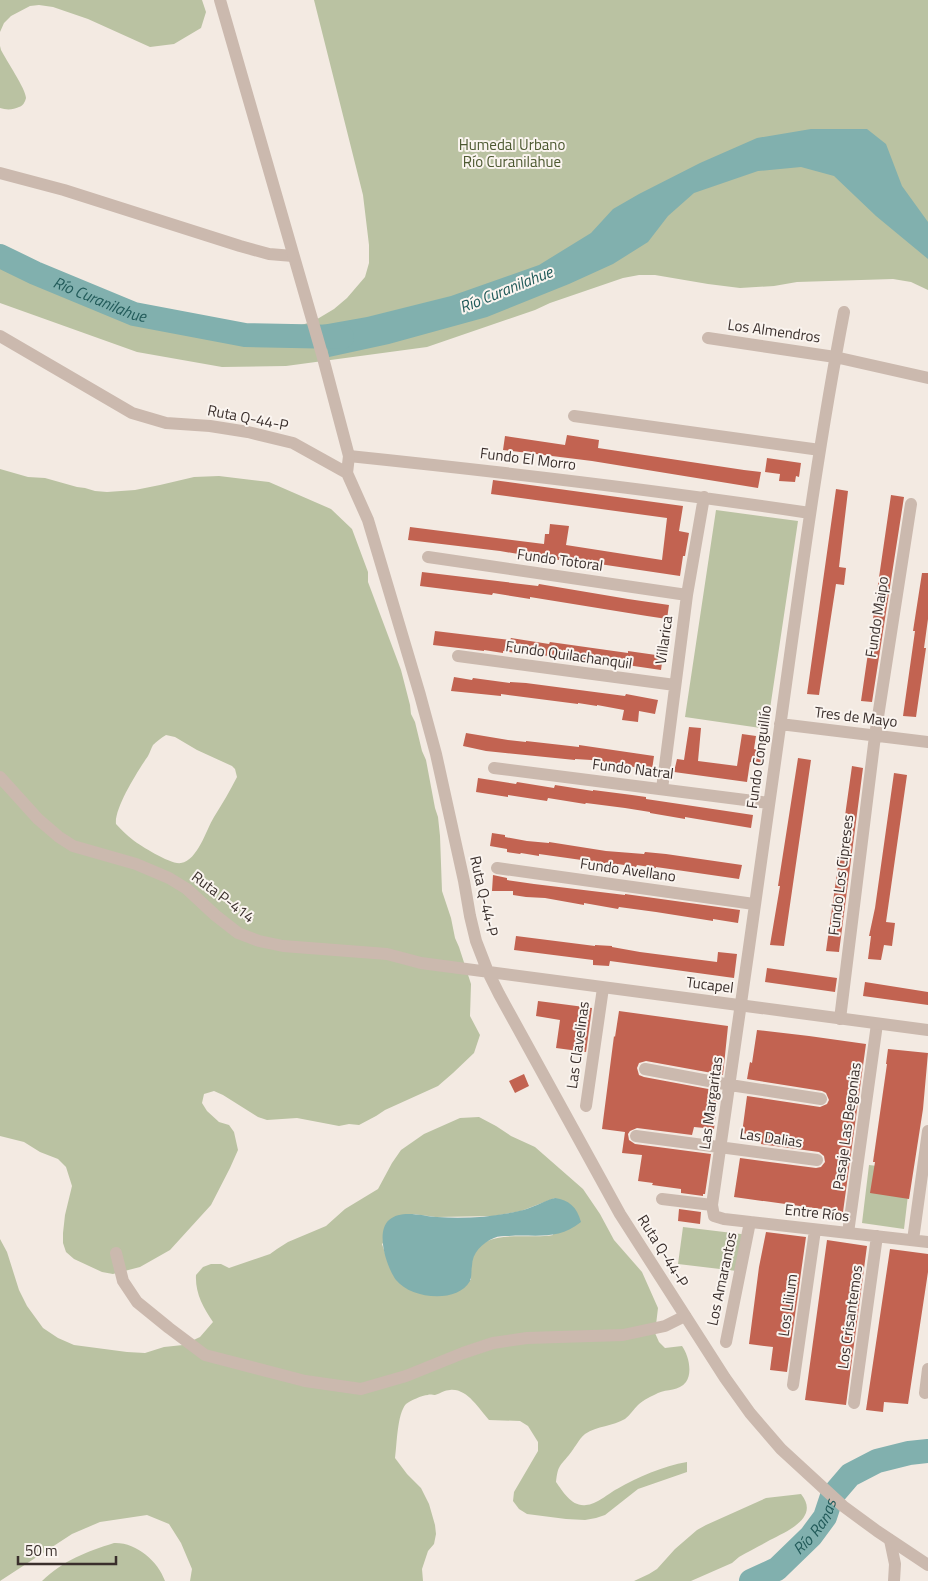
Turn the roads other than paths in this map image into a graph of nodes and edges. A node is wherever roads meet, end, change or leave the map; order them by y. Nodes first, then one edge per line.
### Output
1 (220, 0) edge
2 (0, 172) edge
3 (293, 256) junction
4 (844, 312) dead end
5 (0, 336) edge
6 (708, 338) dead end
7 (835, 357) junction
8 (928, 378) edge
9 (574, 416) dead end
10 (820, 450) junction
11 (349, 456) junction
12 (347, 473) junction
13 (704, 497) junction
14 (910, 504) dead end
15 (810, 513) junction
16 (428, 557) dead end
17 (687, 595) junction
18 (458, 656) dead end
19 (675, 685) junction
20 (780, 724) junction
21 (875, 736) junction
22 (928, 742) edge
23 (494, 768) dead end
24 (0, 777) edge
25 (662, 789) junction
26 (769, 803) junction
27 (498, 868) dead end
28 (754, 904) junction
29 (488, 972) junction
30 (603, 988) junction
31 (742, 1006) junction
32 (840, 1019) junction
33 (877, 1024) junction
34 (928, 1030) edge
35 (645, 1069) dead end
36 (730, 1085) junction
37 (821, 1099) dead end
38 (586, 1106) dead end
39 (928, 1131) edge
40 (636, 1136) dead end
41 (721, 1147) junction
42 (817, 1160) dead end
43 (662, 1199) dead end
44 (712, 1205) junction
45 (750, 1222) junction
46 (815, 1230) junction
47 (848, 1233) junction
48 (877, 1236) junction
49 (913, 1240) junction
50 (928, 1242) edge
51 (116, 1253) dead end
52 (685, 1316) junction
53 (726, 1342) dead end
54 (928, 1369) edge
55 (793, 1385) dead end
56 (925, 1393) dead end
57 (854, 1403) dead end
58 (890, 1540) junction
59 (928, 1565) edge
60 (894, 1581) edge

1 - 3 street
2 - 3 street
3 - 11 street
4 - 7 street, Fundo Conguillío
5 - 12 street, Ruta Q-44-P
6 - 7 street, Los Almendros
7 - 8 street, Los Almendros
7 - 10 street, Fundo Conguillío
9 - 10 street
10 - 15 street, Fundo Conguillío
11 - 12 street
11 - 13 street, Fundo El Morro
12 - 29 street, Ruta Q-44-P
13 - 15 street
13 - 17 street, Villarica
14 - 21 street, Fundo Maipo
15 - 20 street, Fundo Conguillío
16 - 17 street, Fundo Totoral
17 - 19 street, Villarica
18 - 19 street, Fundo Quilachanquil
19 - 25 street, Villarica
20 - 21 street, Tres de Mayo
20 - 26 street, Fundo Conguillío
21 - 22 street, Tres de Mayo
21 - 32 street, Fundo Los Cipreses
23 - 25 street, Fundo Natral
24 - 29 street, Ruta P-414
25 - 26 street, Fundo Natral
26 - 28 street, Fundo Conguillío
27 - 28 street, Fundo Avellano
28 - 31 street, Fundo Conguillío
29 - 30 street, Tucapel
29 - 52 street, Ruta Q-44-P
30 - 31 street, Tucapel
30 - 38 street, Las Clavelinas
31 - 32 street, Tucapel
31 - 36 street, Las Margaritas
32 - 33 street, Tucapel
33 - 34 street, Tucapel
33 - 47 street, Pasaje Las Begonias
35 - 36 street
36 - 37 street
36 - 41 street, Las Margaritas
39 - 49 street
40 - 41 street, Las Dalias
41 - 42 street, Las Dalias
41 - 44 street, Las Margaritas
43 - 44 street
44 - 45 street, Entre Ríos
45 - 46 street, Entre Ríos
45 - 53 street, Los Amarantos
46 - 47 street, Entre Ríos
46 - 55 street, Los Lilium
47 - 48 street, Entre Ríos
48 - 49 street, Entre Ríos
48 - 57 street, Los Crisantemos
49 - 50 street, Entre Ríos
51 - 52 street
52 - 58 street, Ruta Q-44-P
54 - 56 street
58 - 59 street, Ruta Q-44-P
58 - 60 street

